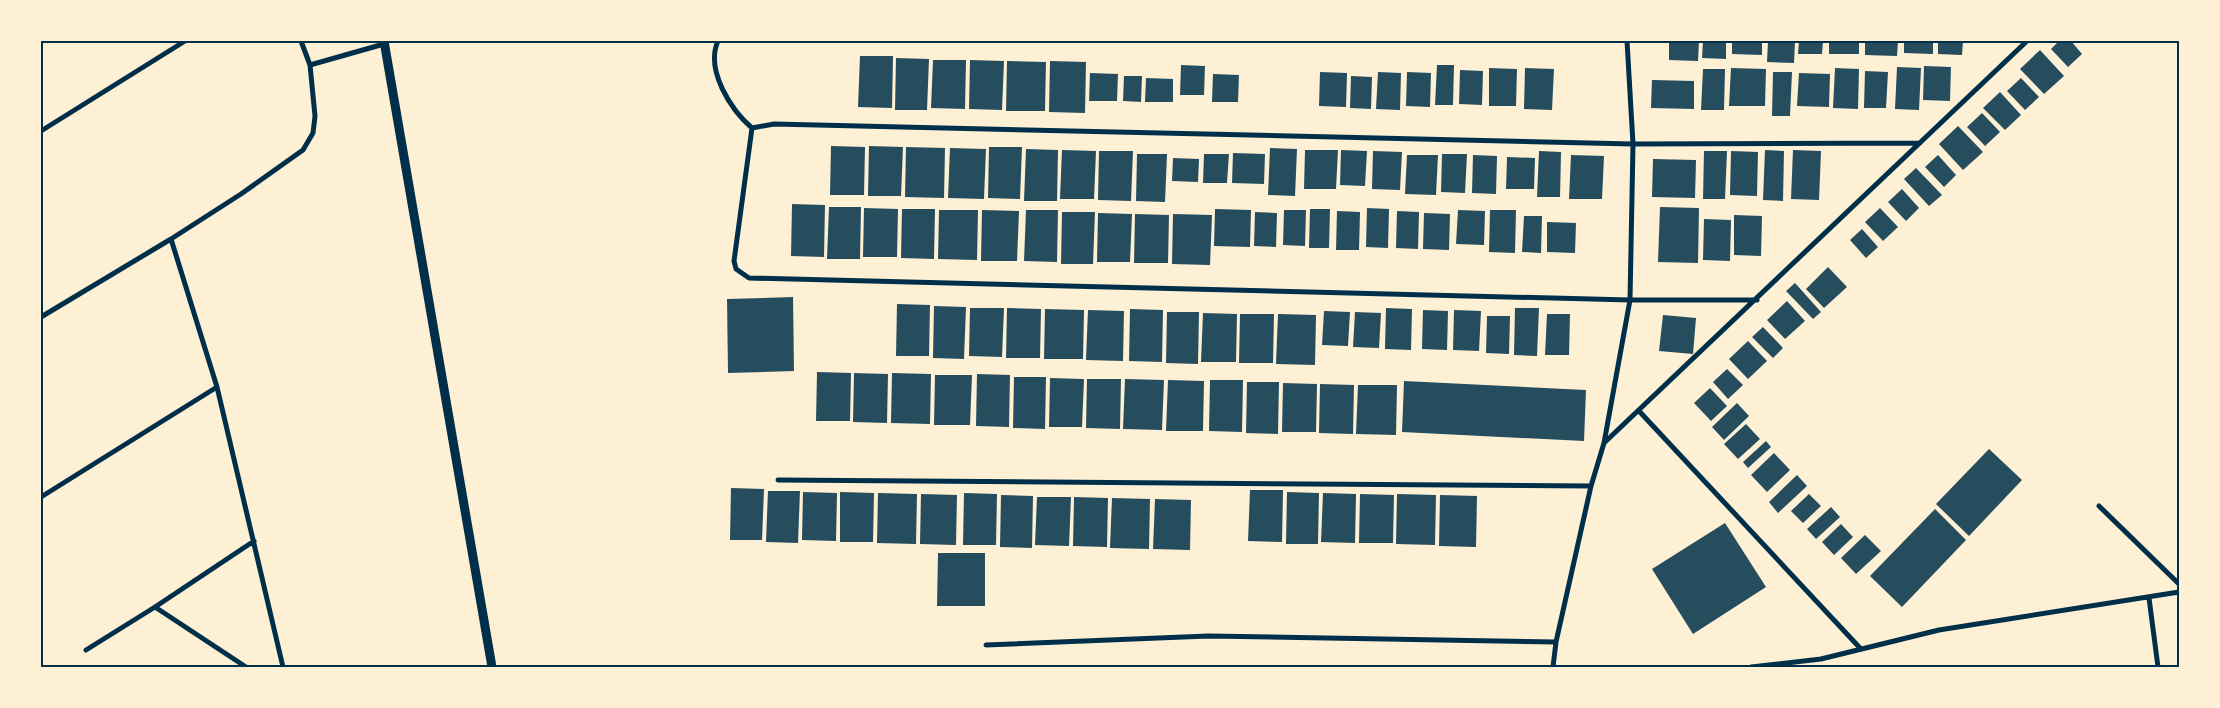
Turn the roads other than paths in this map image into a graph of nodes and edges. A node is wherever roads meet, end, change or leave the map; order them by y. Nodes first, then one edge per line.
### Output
1 (185, 41) edge
2 (301, 41) edge
3 (718, 41) edge
4 (1627, 41) edge
5 (2027, 41) edge
6 (384, 43) edge
7 (310, 65) junction
8 (752, 128) junction
9 (41, 131) edge
10 (1920, 143) junction
11 (1633, 144) junction
12 (171, 239) junction
13 (1630, 300) junction
14 (1757, 300) junction
15 (41, 317) edge
16 (217, 387) junction
17 (1640, 411) junction
18 (1604, 443) junction
19 (778, 480) dead end
20 (1591, 486) junction
21 (41, 497) edge
22 (2099, 506) dead end
23 (254, 541) junction
24 (2179, 584) edge
25 (2179, 592) edge
26 (2149, 598) junction
27 (155, 607) junction
28 (1556, 642) junction
29 (986, 645) dead end
30 (1860, 648) junction
31 (86, 650) dead end
32 (1821, 659) junction
33 (246, 667) edge
34 (283, 667) edge
35 (492, 667) edge
36 (1553, 667) edge
37 (1751, 667) edge
38 (1822, 667) edge
39 (2158, 667) edge

1 - 9 street
2 - 7 street
3 - 8 street
4 - 11 street
5 - 10 street
6 - 7 street
6 - 35 street
7 - 12 street
8 - 11 street
8 - 13 street
10 - 11 street
10 - 14 street
11 - 13 street
12 - 15 street
12 - 16 street
13 - 14 street
13 - 18 street
14 - 17 street
16 - 21 street
16 - 23 street
17 - 18 street
17 - 30 street
18 - 20 street
19 - 20 street
20 - 28 street
22 - 24 street
23 - 27 street
23 - 34 street
25 - 26 street
26 - 30 street
26 - 39 street
27 - 31 street
27 - 33 street
28 - 29 street
28 - 36 street
30 - 32 street
32 - 37 street
32 - 38 street

